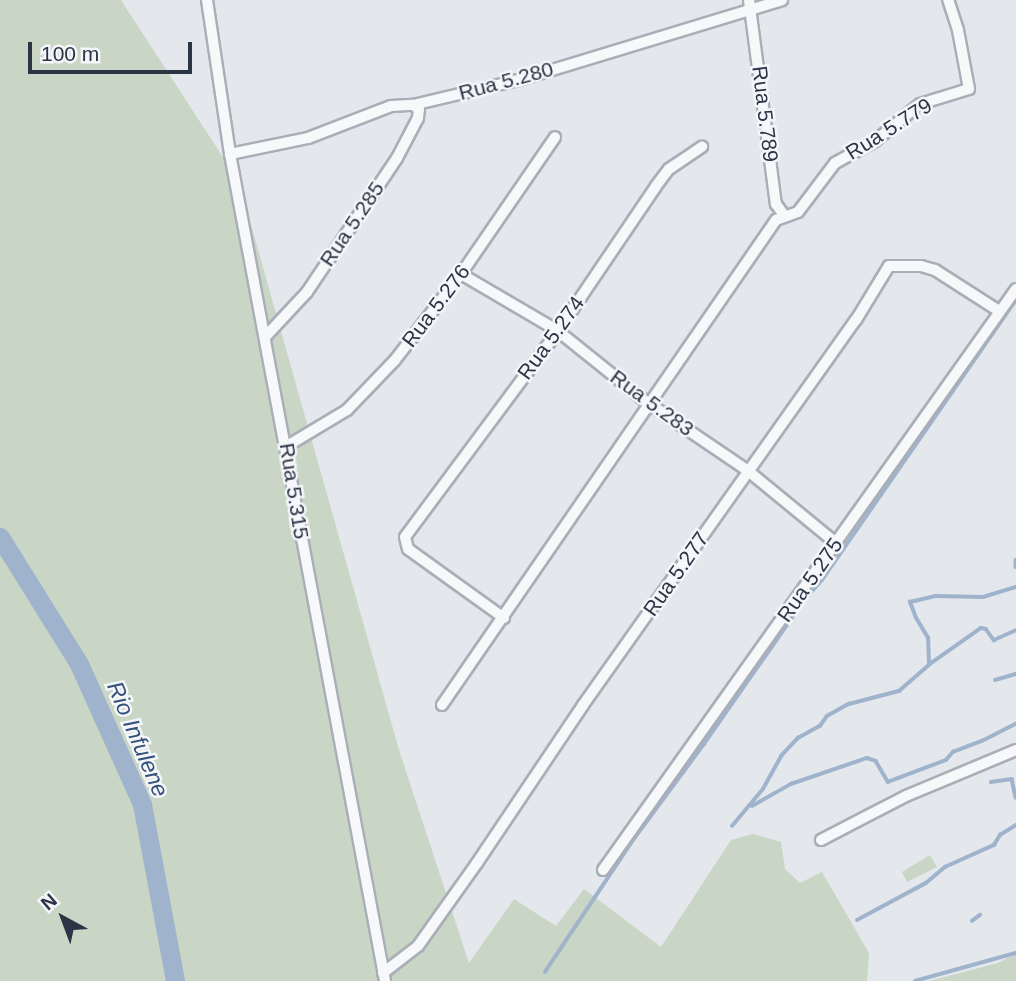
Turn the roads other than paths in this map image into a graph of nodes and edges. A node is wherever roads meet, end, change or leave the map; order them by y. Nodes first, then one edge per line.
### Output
1 (207, 0) edge
2 (782, 0) edge
3 (948, 0) edge
4 (750, 6) edge
5 (413, 105) junction
6 (555, 137) dead end
7 (702, 146) dead end
8 (230, 154) junction
9 (784, 215) junction
10 (461, 274) junction
11 (1016, 289) edge
12 (999, 311) junction
13 (558, 331) junction
14 (266, 336) junction
15 (648, 403) junction
16 (287, 446) junction
17 (747, 470) junction
18 (836, 542) junction
19 (504, 618) junction
20 (442, 705) dead end
21 (1016, 750) edge
22 (821, 840) dead end
23 (603, 870) dead end
24 (384, 977) edge

1 - 8 street, Rua 5.315
2 - 4 street, Rua 5.280
3 - 9 street, Rua 5.779
4 - 5 street, Rua 5.280
4 - 9 street, Rua 5.789
5 - 8 street, Rua 5.280
5 - 14 street, Rua 5.285
6 - 10 street, Rua 5.276
7 - 13 street, Rua 5.274
8 - 14 street, Rua 5.315
9 - 15 street
10 - 13 street, Rua 5.283
10 - 16 street, Rua 5.276
11 - 12 street, Rua 5.275
12 - 17 street, Rua 5.277
12 - 18 street, Rua 5.275
13 - 15 street, Rua 5.283
13 - 19 street, Rua 5.274
14 - 16 street, Rua 5.315
15 - 17 street, Rua 5.283
15 - 19 street
16 - 24 street, Rua 5.315
17 - 18 street, Rua 5.283
17 - 24 street, Rua 5.277
18 - 23 street, Rua 5.275
19 - 20 street
21 - 22 street

